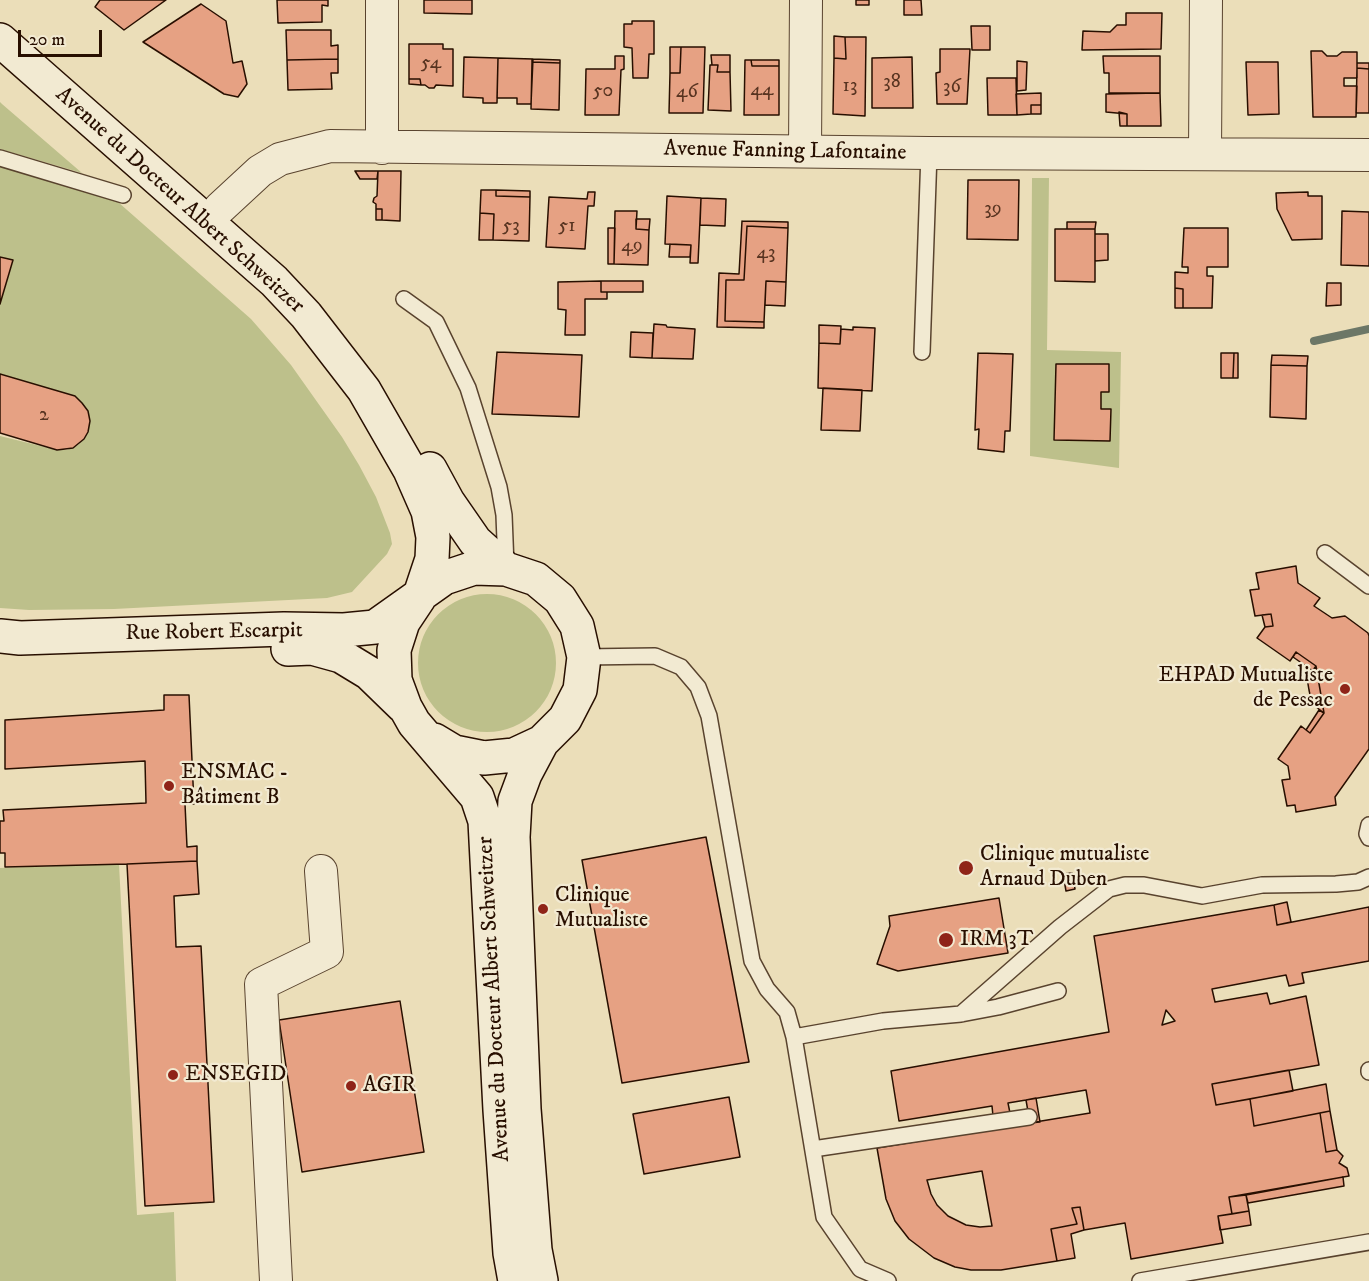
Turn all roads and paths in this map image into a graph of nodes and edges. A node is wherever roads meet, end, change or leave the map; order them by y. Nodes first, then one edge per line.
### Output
1 (382, 0) edge
2 (806, 0) edge
3 (1206, 0) edge
4 (0, 16) edge
5 (0, 40) edge
6 (382, 147) junction
7 (805, 151) junction
8 (929, 153) junction
9 (1205, 153) junction
10 (1369, 155) edge
11 (0, 158) edge
12 (123, 195) dead end
13 (220, 207) junction
14 (404, 299) dead end
15 (922, 352) dead end
16 (1324, 553) dead end
17 (506, 569) junction
18 (1369, 586) edge
19 (419, 598) junction
20 (0, 636) edge
21 (0, 657) edge
22 (584, 657) junction
23 (405, 708) junction
24 (428, 736) junction
25 (542, 742) junction
26 (1369, 825) edge
27 (1369, 838) edge
28 (321, 870) dead end
29 (1369, 877) edge
30 (1058, 991) dead end
31 (961, 1014) junction
32 (794, 1037) junction
33 (1029, 1118) dead end
34 (813, 1149) junction
35 (1369, 1242) edge
36 (276, 1281) edge
37 (515, 1281) edge
38 (541, 1281) edge
39 (888, 1281) edge
40 (1140, 1281) edge

1 - 6 street
2 - 7 street
3 - 9 street
4 - 13 main road, Avenue du Docteur Albert Schweitzer
5 - 19 main road, Avenue du Docteur Albert Schweitzer
6 - 7 street, Avenue Fanning Lafontaine
6 - 13 street, Avenue Fanning Lafontaine
7 - 8 street, Avenue Fanning Lafontaine
8 - 9 street, Avenue Fanning Lafontaine
8 - 15 lane
9 - 10 street, Avenue Fanning Lafontaine
11 - 12 lane
13 - 17 main road, Avenue du Docteur Albert Schweitzer
14 - 17 lane
16 - 18 lane
17 - 19 main road, Avenue du Docteur Albert Schweitzer
17 - 22 main road, Avenue du Docteur Albert Schweitzer
19 - 20 main road, Rue Robert Escarpit
19 - 23 main road, Avenue du Docteur Albert Schweitzer
21 - 23 main road, Rue Robert Escarpit
22 - 25 main road, Avenue du Docteur Albert Schweitzer
22 - 32 lane
23 - 24 main road, Avenue du Docteur Albert Schweitzer
24 - 25 main road, Avenue du Docteur Albert Schweitzer
24 - 37 main road, Avenue du Docteur Albert Schweitzer
25 - 38 main road, Avenue du Docteur Albert Schweitzer
26 - 27 lane
28 - 36 street
29 - 31 lane
30 - 31 lane
31 - 32 lane
32 - 34 lane
33 - 34 lane
34 - 39 lane
35 - 40 lane

